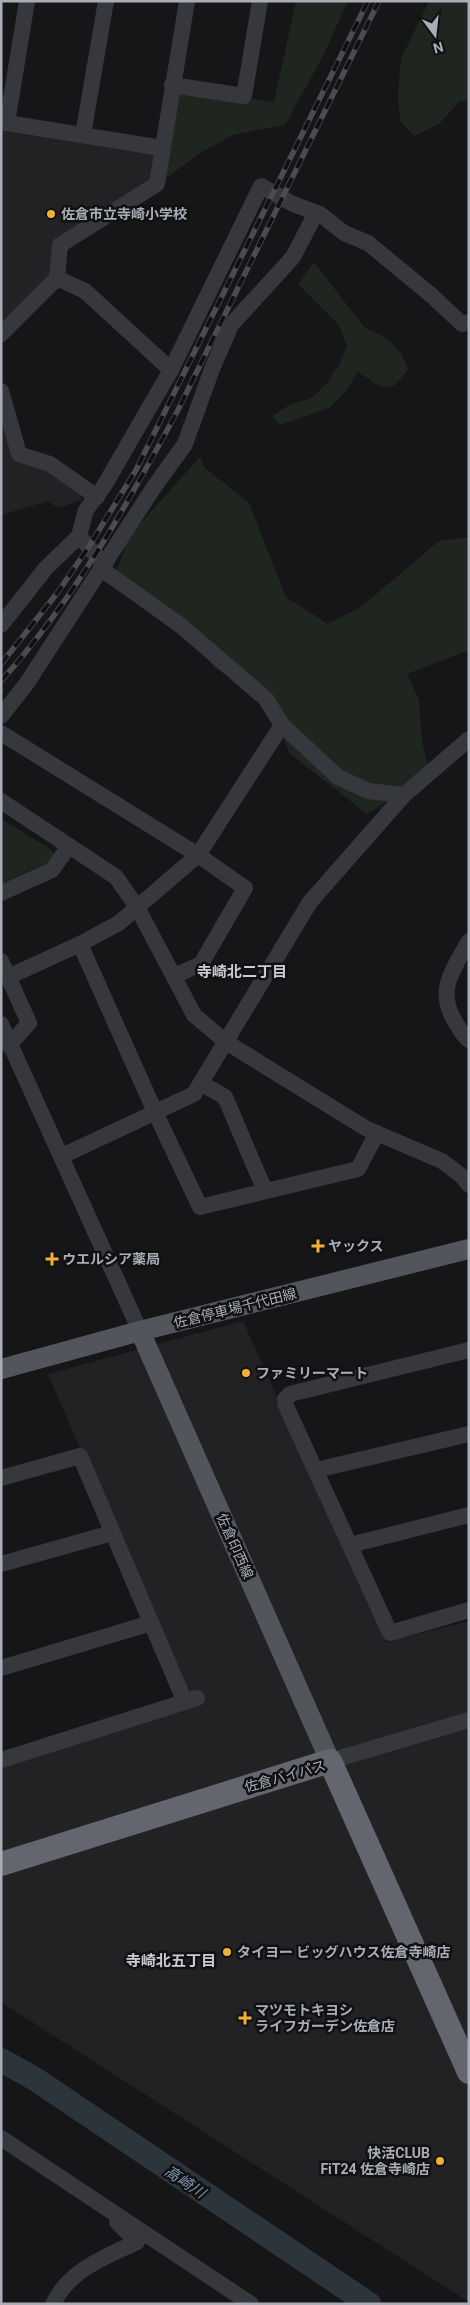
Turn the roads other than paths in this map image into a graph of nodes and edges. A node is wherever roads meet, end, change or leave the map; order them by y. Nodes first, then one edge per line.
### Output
1 (27, 1) edge
2 (106, 1) edge
3 (186, 1) edge
4 (260, 1) edge
5 (172, 84) junction
6 (4, 122) edge
7 (83, 135) junction
8 (162, 148) junction
9 (316, 213) junction
10 (57, 278) junction
11 (469, 322) edge
12 (1, 334) edge
13 (172, 370) junction
14 (1, 391) edge
15 (97, 497) junction
16 (79, 536) junction
17 (104, 567) junction
18 (1, 625) edge
19 (1, 716) edge
20 (282, 725) junction
21 (1, 733) edge
22 (469, 739) edge
23 (404, 795) junction
24 (1, 802) edge
25 (68, 846) junction
26 (198, 855) junction
27 (1, 893) edge
28 (137, 907) junction
29 (469, 941) edge
30 (80, 944) junction
31 (1, 961) edge
32 (174, 976) junction
33 (8, 977) junction
34 (1, 1024) edge
35 (469, 1040) edge
36 (226, 1042) junction
37 (6, 1044) edge
38 (201, 1083) junction
39 (155, 1112) junction
40 (377, 1133) junction
41 (62, 1156) junction
42 (467, 1178) edge
43 (265, 1191) junction
44 (469, 1250) edge
45 (140, 1331) junction
46 (469, 1350) edge
47 (1, 1369) edge
48 (469, 1434) edge
49 (316, 1470) junction
50 (1, 1478) edge
51 (469, 1515) edge
52 (112, 1533) junction
53 (350, 1544) junction
54 (1, 1564) edge
55 (469, 1610) edge
56 (151, 1623) junction
57 (1, 1668) edge
58 (469, 1720) edge
59 (1, 1760) edge
60 (330, 1761) junction
61 (1, 1864) edge
62 (469, 2072) edge
63 (1, 2138) edge
64 (106, 2206) junction
65 (53, 2304) edge
66 (251, 2304) edge

1 - 6 street
2 - 7 street
3 - 5 street
4 - 5 street
5 - 8 street
6 - 7 street
7 - 8 street
8 - 10 street
9 - 11 street
9 - 13 street
9 - 17 street
10 - 12 street
10 - 13 street
13 - 15 street
14 - 15 street
15 - 16 street
16 - 17 street
16 - 18 street
17 - 19 street
17 - 20 street
20 - 23 street
20 - 26 street
21 - 26 street
22 - 23 street
23 - 36 street
24 - 25 street
25 - 27 street
25 - 28 street
26 - 28 street
26 - 32 street
28 - 30 street
28 - 32 street
29 - 35 street
30 - 33 street
30 - 39 street
31 - 33 street
32 - 36 street
33 - 37 street
34 - 37 street
36 - 38 street
36 - 40 street
37 - 41 street
38 - 39 street
38 - 43 street
39 - 41 street
39 - 43 street
40 - 42 street
40 - 43 street
41 - 45 street
44 - 45 main road, 佐倉停車場千代田線
45 - 47 main road, 佐倉停車場千代田線
45 - 60 main road, 佐倉印西線
46 - 49 street
48 - 49 street
49 - 53 street
50 - 52 street
51 - 53 street
52 - 54 street
52 - 56 street
53 - 55 street
56 - 57 street
56 - 59 street
58 - 60 street
60 - 61 highway, 佐倉バイパス
60 - 62 highway, 佐倉バイパス
63 - 64 street
64 - 65 street
64 - 66 street

